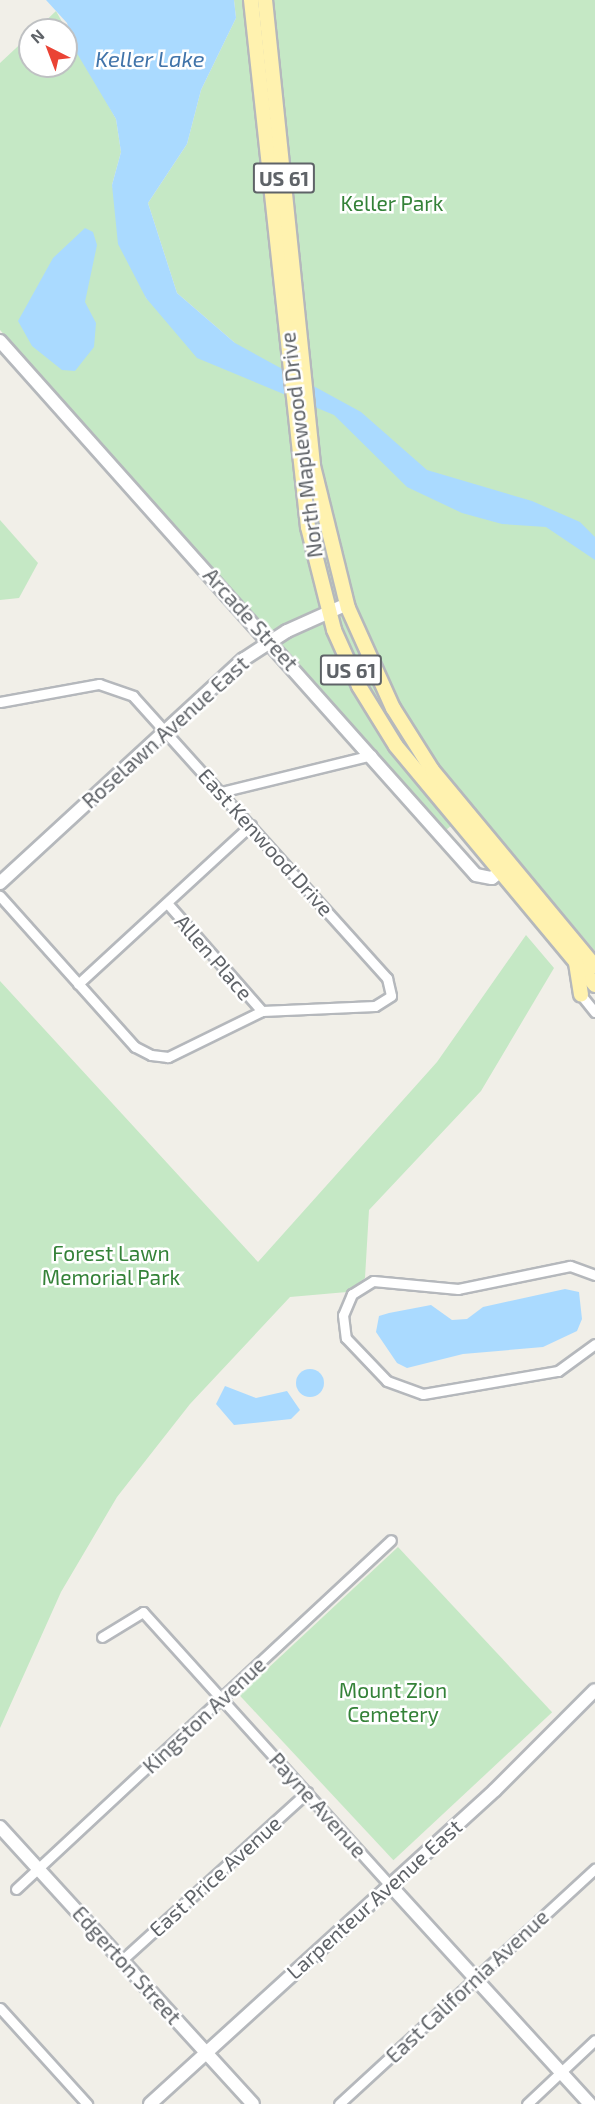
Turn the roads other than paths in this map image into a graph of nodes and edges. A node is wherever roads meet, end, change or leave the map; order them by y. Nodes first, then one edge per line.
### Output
1 (251, 0) edge
2 (265, 0) edge
3 (0, 341) edge
4 (296, 352) junction
5 (304, 429) junction
6 (347, 604) junction
7 (328, 612) junction
8 (270, 640) junction
9 (0, 702) edge
10 (166, 730) junction
11 (372, 755) junction
12 (221, 792) junction
13 (251, 825) junction
14 (505, 868) junction
15 (0, 883) edge
16 (0, 896) edge
17 (167, 903) junction
18 (575, 955) junction
19 (595, 966) edge
20 (78, 984) junction
21 (595, 985) edge
22 (581, 995) joint
23 (262, 1011) junction
24 (595, 1012) edge
25 (595, 1275) edge
26 (595, 1344) edge
27 (392, 1540) dead end
28 (102, 1637) dead end
29 (595, 1690) edge
30 (223, 1699) junction
31 (307, 1792) junction
32 (0, 1827) edge
33 (38, 1868) junction
34 (595, 1869) edge
35 (389, 1884) junction
36 (16, 1889) dead end
37 (122, 1960) junction
38 (476, 1977) junction
39 (0, 2008) edge
40 (595, 2040) edge
41 (206, 2052) junction
42 (561, 2072) junction
43 (87, 2104) edge
44 (150, 2104) edge
45 (253, 2104) edge
46 (339, 2104) edge
47 (527, 2104) edge
48 (591, 2104) edge

1 - 4 main road, North Maplewood Drive / US 61
2 - 4 main road, North Maplewood Drive / US 61
3 - 8 street, Arcade Street
4 - 5 main road, North Maplewood Drive / US 61
5 - 6 main road, North Maplewood Drive / US 61
5 - 7 main road, North Maplewood Drive / US 61
6 - 7 street, Roselawn Avenue East
6 - 14 main road, North Maplewood Drive / US 61
7 - 8 street, Roselawn Avenue East
7 - 14 main road, North Maplewood Drive / US 61
8 - 10 street, Roselawn Avenue East
8 - 11 street, Arcade Street
9 - 10 street, East Kenwood Drive
10 - 12 street, East Kenwood Drive
10 - 15 street, Roselawn Avenue East
11 - 12 street
11 - 14 street, Arcade Street
12 - 13 street, East Kenwood Drive
13 - 17 street
13 - 23 street, East Kenwood Drive
14 - 18 main road, US 61
16 - 20 street
17 - 20 street
17 - 23 street, Allen Place
18 - 19 main road, US 61
18 - 21 main road, US 61
18 - 22 main road
20 - 23 street
22 - 24 street
25 - 26 street
27 - 30 street, Kingston Avenue
28 - 30 street, Payne Avenue
29 - 35 street, Larpenteur Avenue East
30 - 31 street, Payne Avenue
30 - 33 street, Kingston Avenue
31 - 35 street, Payne Avenue
31 - 37 street, East Price Avenue
32 - 33 street, Edgerton Street
33 - 36 street, Kingston Avenue
33 - 37 street, Edgerton Street
34 - 38 street, East California Avenue
35 - 38 street, Payne Avenue
35 - 41 street, Larpenteur Avenue East
37 - 41 street, Edgerton Street
38 - 42 street, Payne Avenue
38 - 46 street, East California Avenue
39 - 43 street
40 - 42 street
41 - 44 street, Larpenteur Avenue East
41 - 45 street, Edgerton Street
42 - 47 street
42 - 48 street, Payne Avenue

